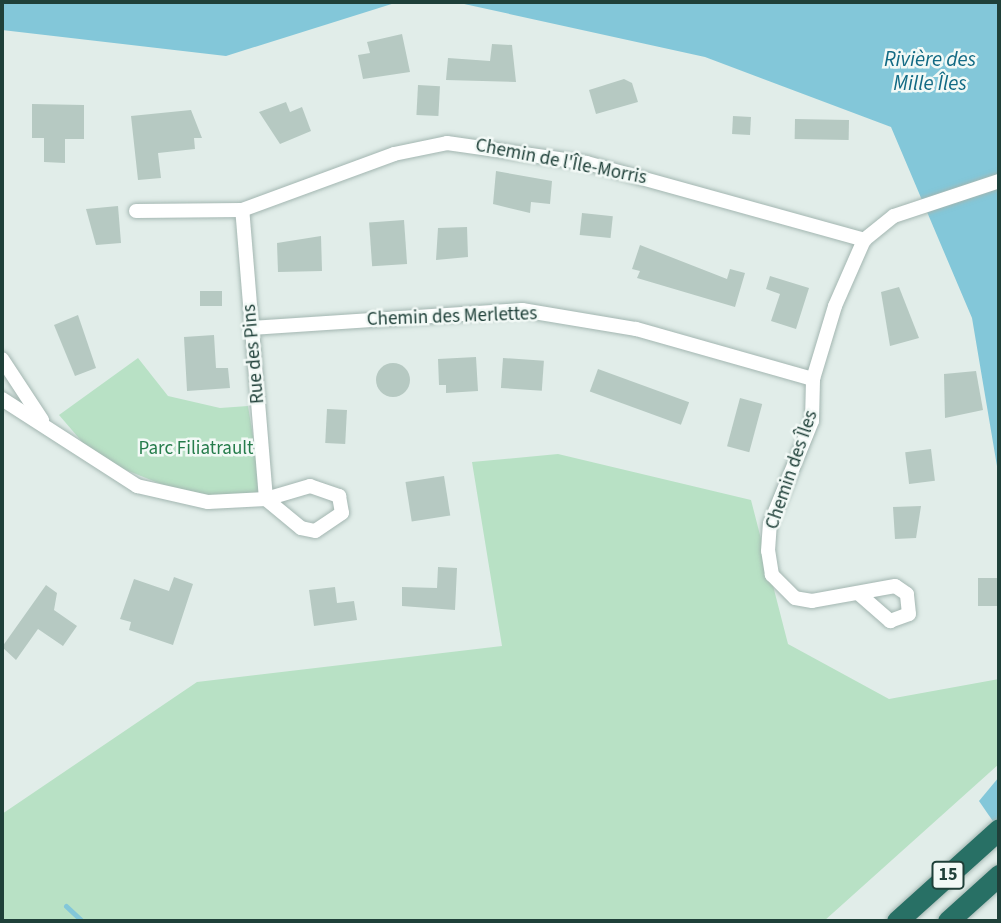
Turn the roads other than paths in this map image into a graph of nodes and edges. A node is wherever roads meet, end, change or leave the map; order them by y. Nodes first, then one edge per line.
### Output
1 (999, 181) edge
2 (242, 210) junction
3 (136, 211) dead end
4 (863, 240) junction
5 (251, 328) junction
6 (2, 359) edge
7 (813, 380) junction
8 (2, 399) edge
9 (42, 420) junction
10 (266, 499) junction
11 (858, 593) dead end
12 (999, 829) edge
13 (999, 875) edge
14 (897, 921) edge
15 (948, 921) edge

1 - 4 street
2 - 3 street, Chemin de l'Île-Morris
2 - 4 street, Chemin de l'Île-Morris
2 - 5 street, Rue des Pins
4 - 7 street, Chemin des Îles
5 - 7 street, Chemin des Merlettes
5 - 10 street, Rue des Pins
6 - 9 street
7 - 11 street, Chemin des Îles
8 - 9 street
9 - 10 street
10 - 10 street
12 - 14 highway, 15
13 - 15 highway, 15

